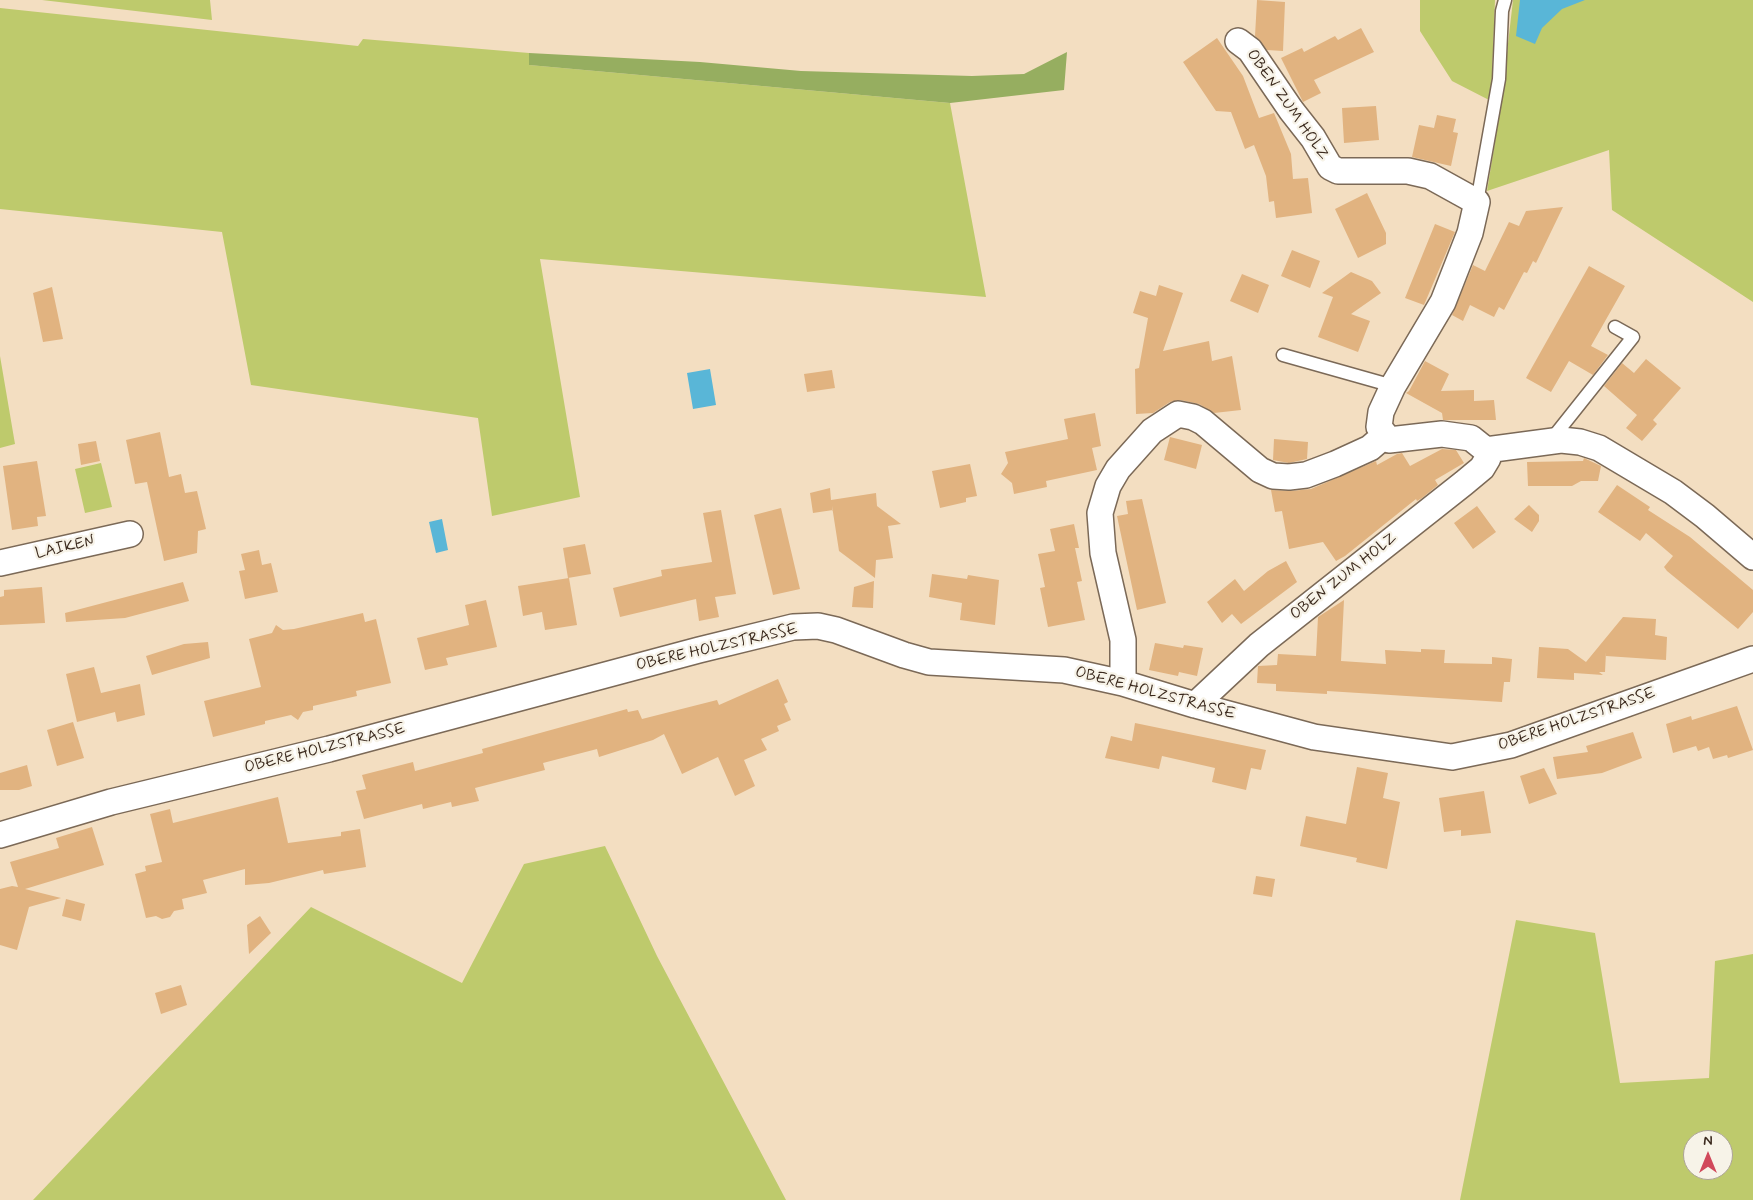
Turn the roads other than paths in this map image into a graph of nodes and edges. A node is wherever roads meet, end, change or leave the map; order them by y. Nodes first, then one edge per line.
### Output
1 (1506, 0) edge
2 (1238, 40) dead end
3 (1477, 202) junction
4 (1616, 327) dead end
5 (1283, 355) dead end
6 (1393, 386) junction
7 (1384, 436) junction
8 (1550, 440) junction
9 (1486, 450) junction
10 (130, 534) dead end
11 (1753, 557) edge
12 (0, 563) edge
13 (1753, 659) edge
14 (1123, 683) junction
15 (1194, 705) junction
16 (0, 835) edge

1 - 3 lane
2 - 3 street, OBEN ZUM HOLZ
3 - 6 street
4 - 8 lane
5 - 6 lane
6 - 7 street
7 - 9 street
7 - 14 street
8 - 9 street
8 - 11 street
9 - 15 street, OBEN ZUM HOLZ
10 - 12 street, LAIKEN
13 - 15 street, OBERE HOLZSTRASSE
14 - 15 street, OBERE HOLZSTRASSE
14 - 16 street, OBERE HOLZSTRASSE

